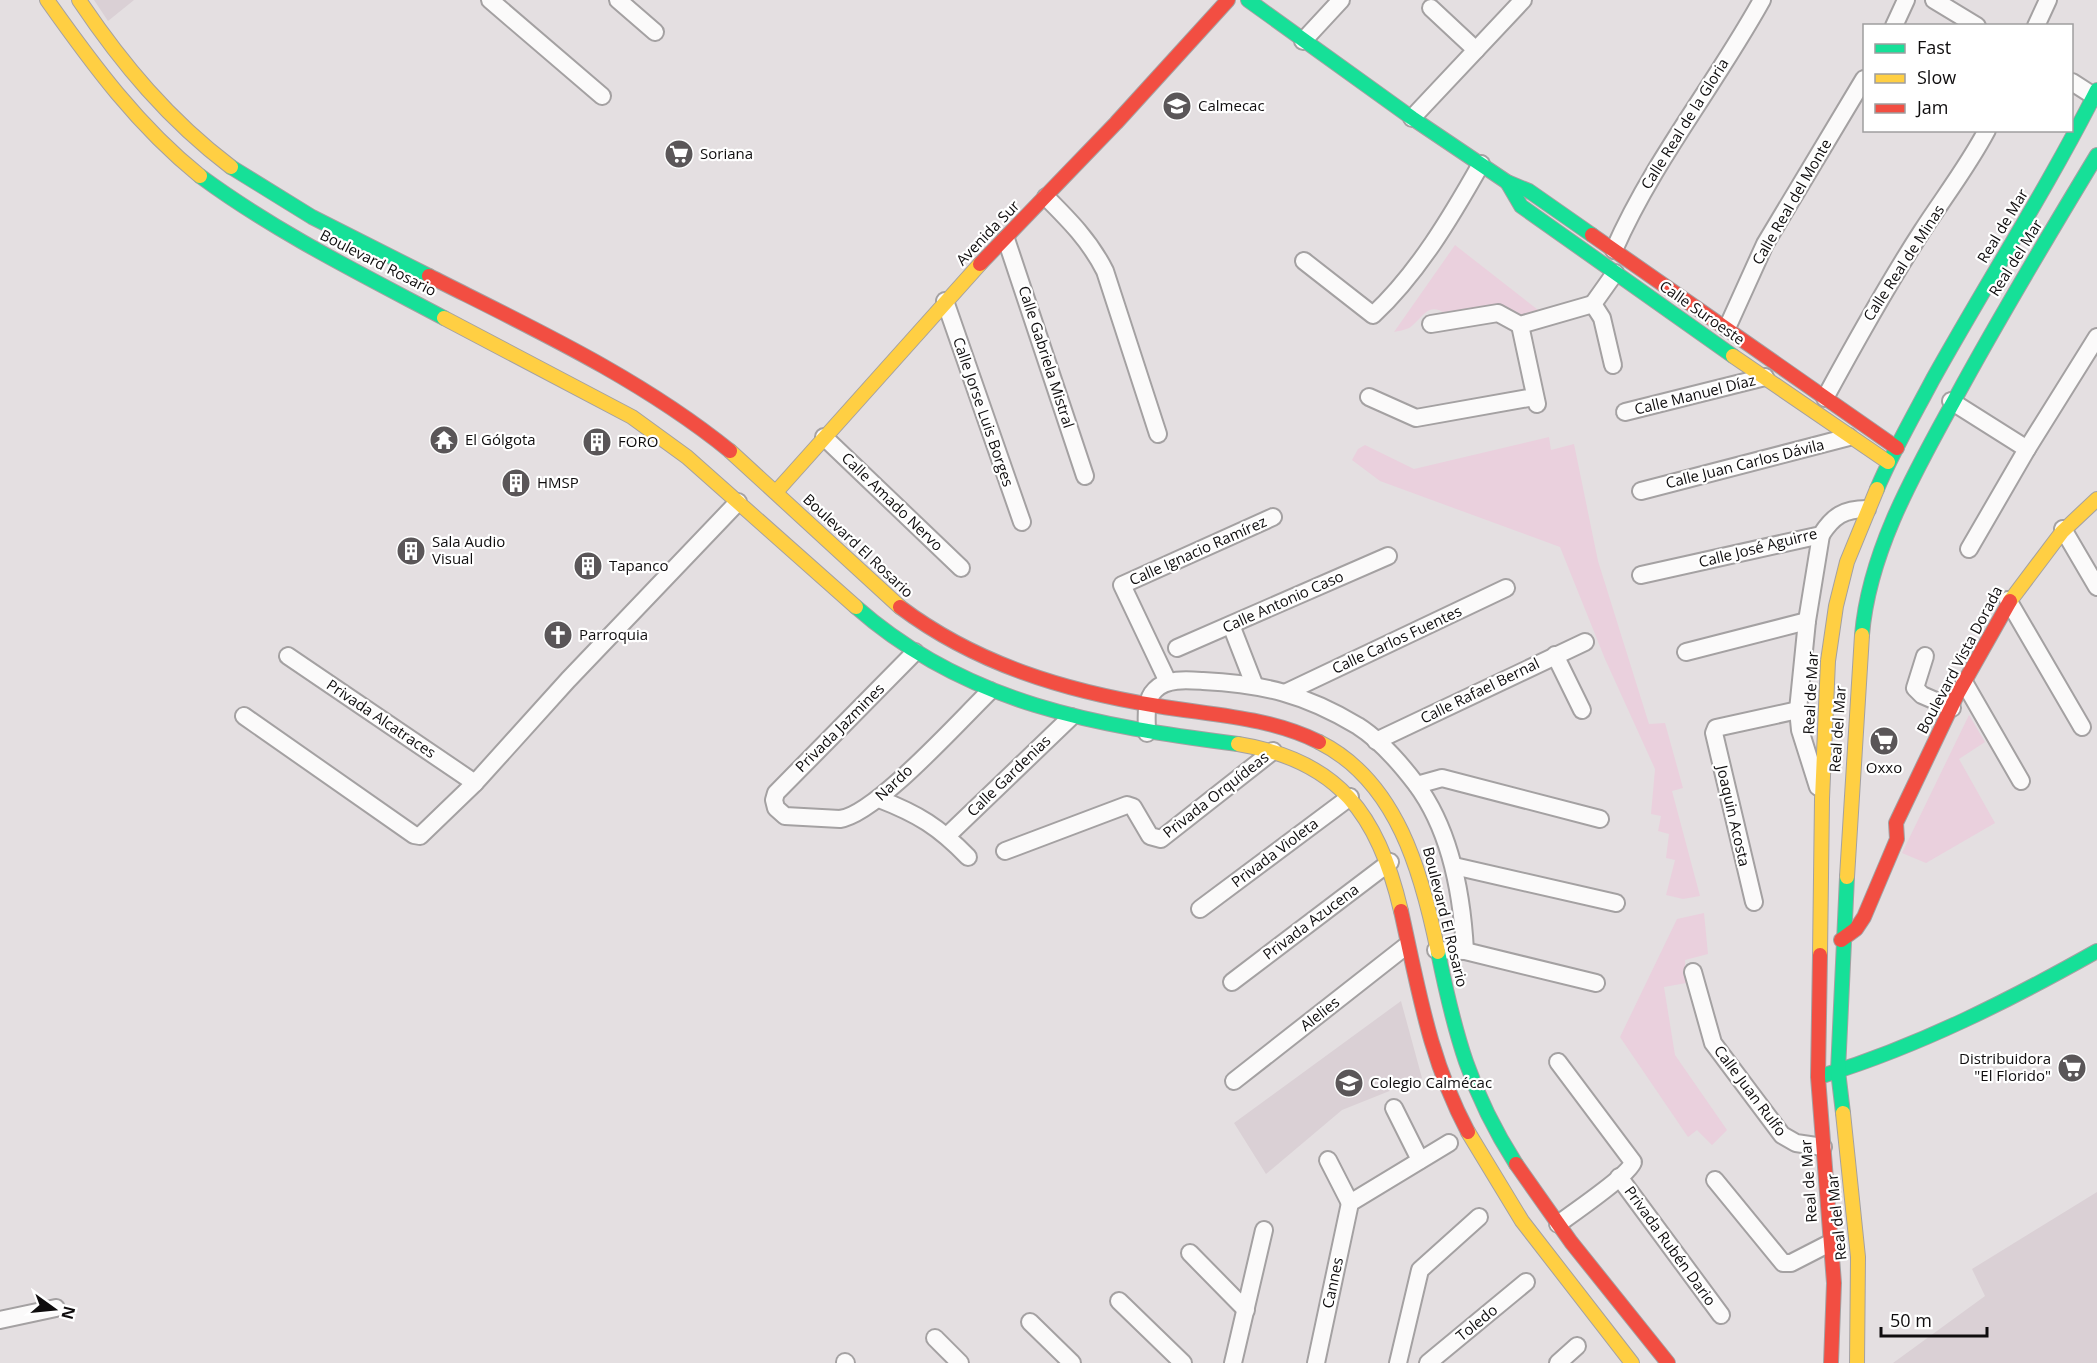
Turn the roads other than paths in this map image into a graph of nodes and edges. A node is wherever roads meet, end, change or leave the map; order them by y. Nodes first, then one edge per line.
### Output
1 (47, 0) edge
2 (79, 0) edge
3 (490, 0) edge
4 (618, 0) edge
5 (1228, 0) edge
6 (1248, 0) edge
7 (1341, 0) edge
8 (1523, 0) edge
9 (1762, 0) edge
10 (1906, 0) edge
11 (1934, 0) edge
12 (2048, 0) edge
13 (1431, 8) dead end
14 (1895, 24) edge
15 (1974, 24) edge
16 (2037, 24) edge
17 (655, 32) dead end
18 (1303, 41) junction
19 (1476, 50) junction
20 (133, 73) junction
21 (1863, 82) edge
22 (2073, 83) edge
23 (112, 90) junction
24 (2096, 95) edge
25 (602, 96) dead end
26 (1412, 118) junction
27 (1986, 132) edge
28 (2097, 155) edge
29 (1481, 164) junction
30 (1507, 182) junction
31 (1046, 197) junction
32 (1006, 238) junction
33 (1614, 250) junction
34 (1304, 261) dead end
35 (1615, 273) junction
36 (945, 300) junction
37 (1593, 304) junction
38 (1431, 324) dead end
39 (1520, 325) junction
40 (1727, 328) junction
41 (2097, 337) edge
42 (1613, 365) dead end
43 (1765, 377) junction
44 (625, 396) junction
45 (1369, 397) dead end
46 (1825, 398) junction
47 (1951, 401) junction
48 (1624, 412) dead end
49 (1158, 434) dead end
50 (824, 437) junction
51 (1849, 437) junction
52 (1897, 448) junction
53 (2027, 449) junction
54 (1888, 462) junction
55 (1085, 476) dead end
56 (1641, 491) dead end
57 (776, 492) junction
58 (2097, 500) edge
59 (738, 502) junction
60 (1866, 509) junction
61 (1273, 517) dead end
62 (1022, 522) dead end
63 (2063, 529) junction
64 (1821, 535) junction
65 (1969, 549) dead end
66 (1388, 556) dead end
67 (961, 568) dead end
68 (1641, 575) dead end
69 (2097, 587) edge
70 (1506, 588) dead end
71 (2008, 600) junction
72 (1807, 621) junction
73 (1231, 625) junction
74 (1584, 642) dead end
75 (1177, 648) dead end
76 (915, 652) junction
77 (1686, 652) dead end
78 (1555, 655) junction
79 (288, 656) dead end
80 (1925, 656) dead end
81 (1168, 682) junction
82 (1964, 682) junction
83 (1254, 684) junction
84 (990, 691) junction
85 (1287, 692) junction
86 (1147, 704) junction
87 (1952, 708) junction
88 (1582, 710) dead end
89 (1798, 710) junction
90 (244, 716) dead end
91 (1071, 717) junction
92 (2082, 727) dead end
93 (1147, 733) junction
94 (1376, 741) junction
95 (1273, 751) junction
96 (2021, 781) dead end
97 (475, 783) junction
98 (1417, 785) junction
99 (1350, 797) junction
100 (879, 799) junction
101 (1822, 799) junction
102 (776, 808) joint
103 (1600, 819) dead end
104 (1896, 823) junction
105 (1883, 832) dead end
106 (947, 836) junction
107 (1005, 851) dead end
108 (968, 857) dead end
109 (1872, 861) dead end
110 (1390, 862) junction
111 (1454, 866) junction
112 (1754, 902) dead end
113 (1616, 903) dead end
114 (1200, 909) dead end
115 (1846, 919) junction
116 (1821, 933) junction
117 (1846, 938) junction
118 (1406, 946) junction
119 (1436, 950) junction
120 (1465, 951) junction
121 (1821, 951) junction
122 (2097, 951) edge
123 (1693, 972) dead end
124 (1232, 981) dead end
125 (1596, 983) dead end
126 (1557, 1062) dead end
127 (1838, 1071) junction
128 (1818, 1077) junction
129 (1234, 1081) dead end
130 (1394, 1108) dead end
131 (1449, 1143) dead end
132 (1823, 1147) junction
133 (1328, 1160) dead end
134 (1420, 1160) junction
135 (1619, 1177) junction
136 (1714, 1180) dead end
137 (1350, 1203) junction
138 (1479, 1217) dead end
139 (1558, 1224) junction
140 (1264, 1230) dead end
141 (1830, 1243) junction
142 (1190, 1253) dead end
143 (1526, 1282) dead end
144 (1119, 1301) dead end
145 (56, 1308) dead end
146 (1246, 1310) junction
147 (1721, 1316) dead end
148 (0, 1320) edge
149 (1030, 1322) dead end
150 (935, 1338) dead end
151 (1577, 1347) dead end
152 (960, 1363) edge
153 (1072, 1363) edge
154 (1183, 1363) edge
155 (1233, 1363) edge
156 (1316, 1363) edge
157 (1398, 1363) edge
158 (1428, 1363) edge
159 (1558, 1363) edge
160 (1632, 1363) edge
161 (1668, 1363) edge
162 (1831, 1363) edge
163 (1857, 1363) edge

1 - 23 street, Boulevard Rosario
2 - 20 street, Boulevard Rosario
3 - 25 street
4 - 17 street
5 - 31 street, Avenida Sur
6 - 18 street, Calle Suroeste
7 - 18 street
8 - 19 street
9 - 33 street, Calle Real de la Gloria
10 - 14 street
11 - 15 street
12 - 16 street
13 - 19 street
18 - 26 street, Calle Suroeste
19 - 26 street
20 - 23 street
20 - 44 street, Boulevard Rosario
21 - 40 street, Calle Real del Monte
22 - 24 street
23 - 44 street, Boulevard Rosario
24 - 52 street, Real de Mar
26 - 29 street, Calle Suroeste
27 - 46 street, Calle Real de Minas
28 - 47 street, Real del Mar
29 - 30 street, Calle Suroeste
29 - 34 street
30 - 33 street, Calle Suroeste
30 - 35 street, Calle Suroeste
31 - 32 street, Avenida Sur
31 - 49 street
32 - 36 street, Avenida Sur
32 - 55 street, Calle Gabriela Mistral
33 - 40 street, Calle Suroeste
35 - 37 street
35 - 43 street, Calle Suroeste
36 - 50 street, Avenida Sur
36 - 62 street, Calle Jorse Luis Borges
37 - 39 street
37 - 42 street
38 - 39 street
39 - 45 street
40 - 46 street, Calle Suroeste
41 - 53 street
43 - 48 street, Calle Manuel Díaz
43 - 51 street, Calle Suroeste
44 - 57 street, Boulevard Rosario
44 - 59 street, Boulevard Rosario
46 - 52 street, Calle Suroeste
47 - 53 street
47 - 115 street, Real del Mar
50 - 57 street, Avenida Sur
50 - 67 street, Calle Amado Nervo
51 - 54 street, Calle Suroeste
51 - 56 street, Calle Juan Carlos Dávila
52 - 54 street, Real de Mar
53 - 65 street
54 - 60 street, Real de Mar
57 - 86 street, Boulevard El Rosario
58 - 63 street, Boulevard Vista Dorada
59 - 76 street
59 - 97 street
60 - 64 street, Calle José Aguirre
60 - 101 street, Real de Mar
61 - 81 street, Calle Ignacio Ramírez
63 - 69 street
63 - 71 street, Boulevard Vista Dorada
64 - 68 street, Calle José Aguirre
64 - 72 street
66 - 73 street, Calle Antonio Caso
70 - 85 street, Calle Carlos Fuentes
71 - 82 street, Boulevard Vista Dorada
71 - 92 street
72 - 77 street
72 - 89 street
73 - 75 street, Calle Antonio Caso
73 - 83 street
74 - 78 street, Calle Rafael Bernal
76 - 84 street
76 - 102 street, Privada Jazmines
78 - 88 street
78 - 94 street, Calle Rafael Bernal
79 - 97 street, Privada Alcatraces
80 - 87 street
81 - 83 street
81 - 86 street
82 - 87 street, Boulevard Vista Dorada
82 - 96 street
83 - 85 street
84 - 91 street
84 - 100 street, Nardo
85 - 94 street
86 - 93 street
86 - 119 street, Boulevard El Rosario
87 - 104 street, Boulevard Vista Dorada
89 - 101 street
89 - 112 street, Joaquin Acosta
90 - 97 street
91 - 93 street
91 - 106 street, Calle Gardenias
93 - 95 street
94 - 98 street
95 - 99 street
95 - 107 street, Privada Orquídeas
98 - 103 street
98 - 111 street
99 - 110 street
99 - 114 street, Privada Violeta
100 - 102 street, Nardo
100 - 106 street
101 - 116 street, Real de Mar
104 - 105 street, Boulevard Vista Dorada
104 - 117 street, Boulevard Vista Dorada
106 - 108 street
109 - 115 street
110 - 118 street
110 - 124 street, Privada Azucena
111 - 113 street
111 - 120 street
115 - 116 street
115 - 117 street, Real del Mar
116 - 121 street, Real de Mar
117 - 121 street, Boulevard Vista Dorada
117 - 127 street, Real del Mar
118 - 129 street, Alelies
118 - 160 street
119 - 120 street
119 - 139 street, Boulevard El Rosario
120 - 125 street
121 - 128 street, Real de Mar
122 - 127 street
123 - 132 street, Calle Juan Rulfo
126 - 135 street, Privada Rubén Dario
127 - 128 street
127 - 163 street, Real del Mar
128 - 132 street, Real de Mar
130 - 134 street
131 - 134 street
132 - 141 street, Real de Mar
133 - 137 street
134 - 137 street
135 - 139 street, Privada Rubén Dario
135 - 147 street, Privada Rubén Dario
136 - 141 street
137 - 156 street, Cannes
138 - 157 street
139 - 161 street, Boulevard El Rosario
140 - 146 street
141 - 162 street, Real de Mar
142 - 146 street
143 - 158 street, Toledo
144 - 154 street
145 - 148 street
146 - 155 street
149 - 153 street
150 - 152 street
151 - 159 street

